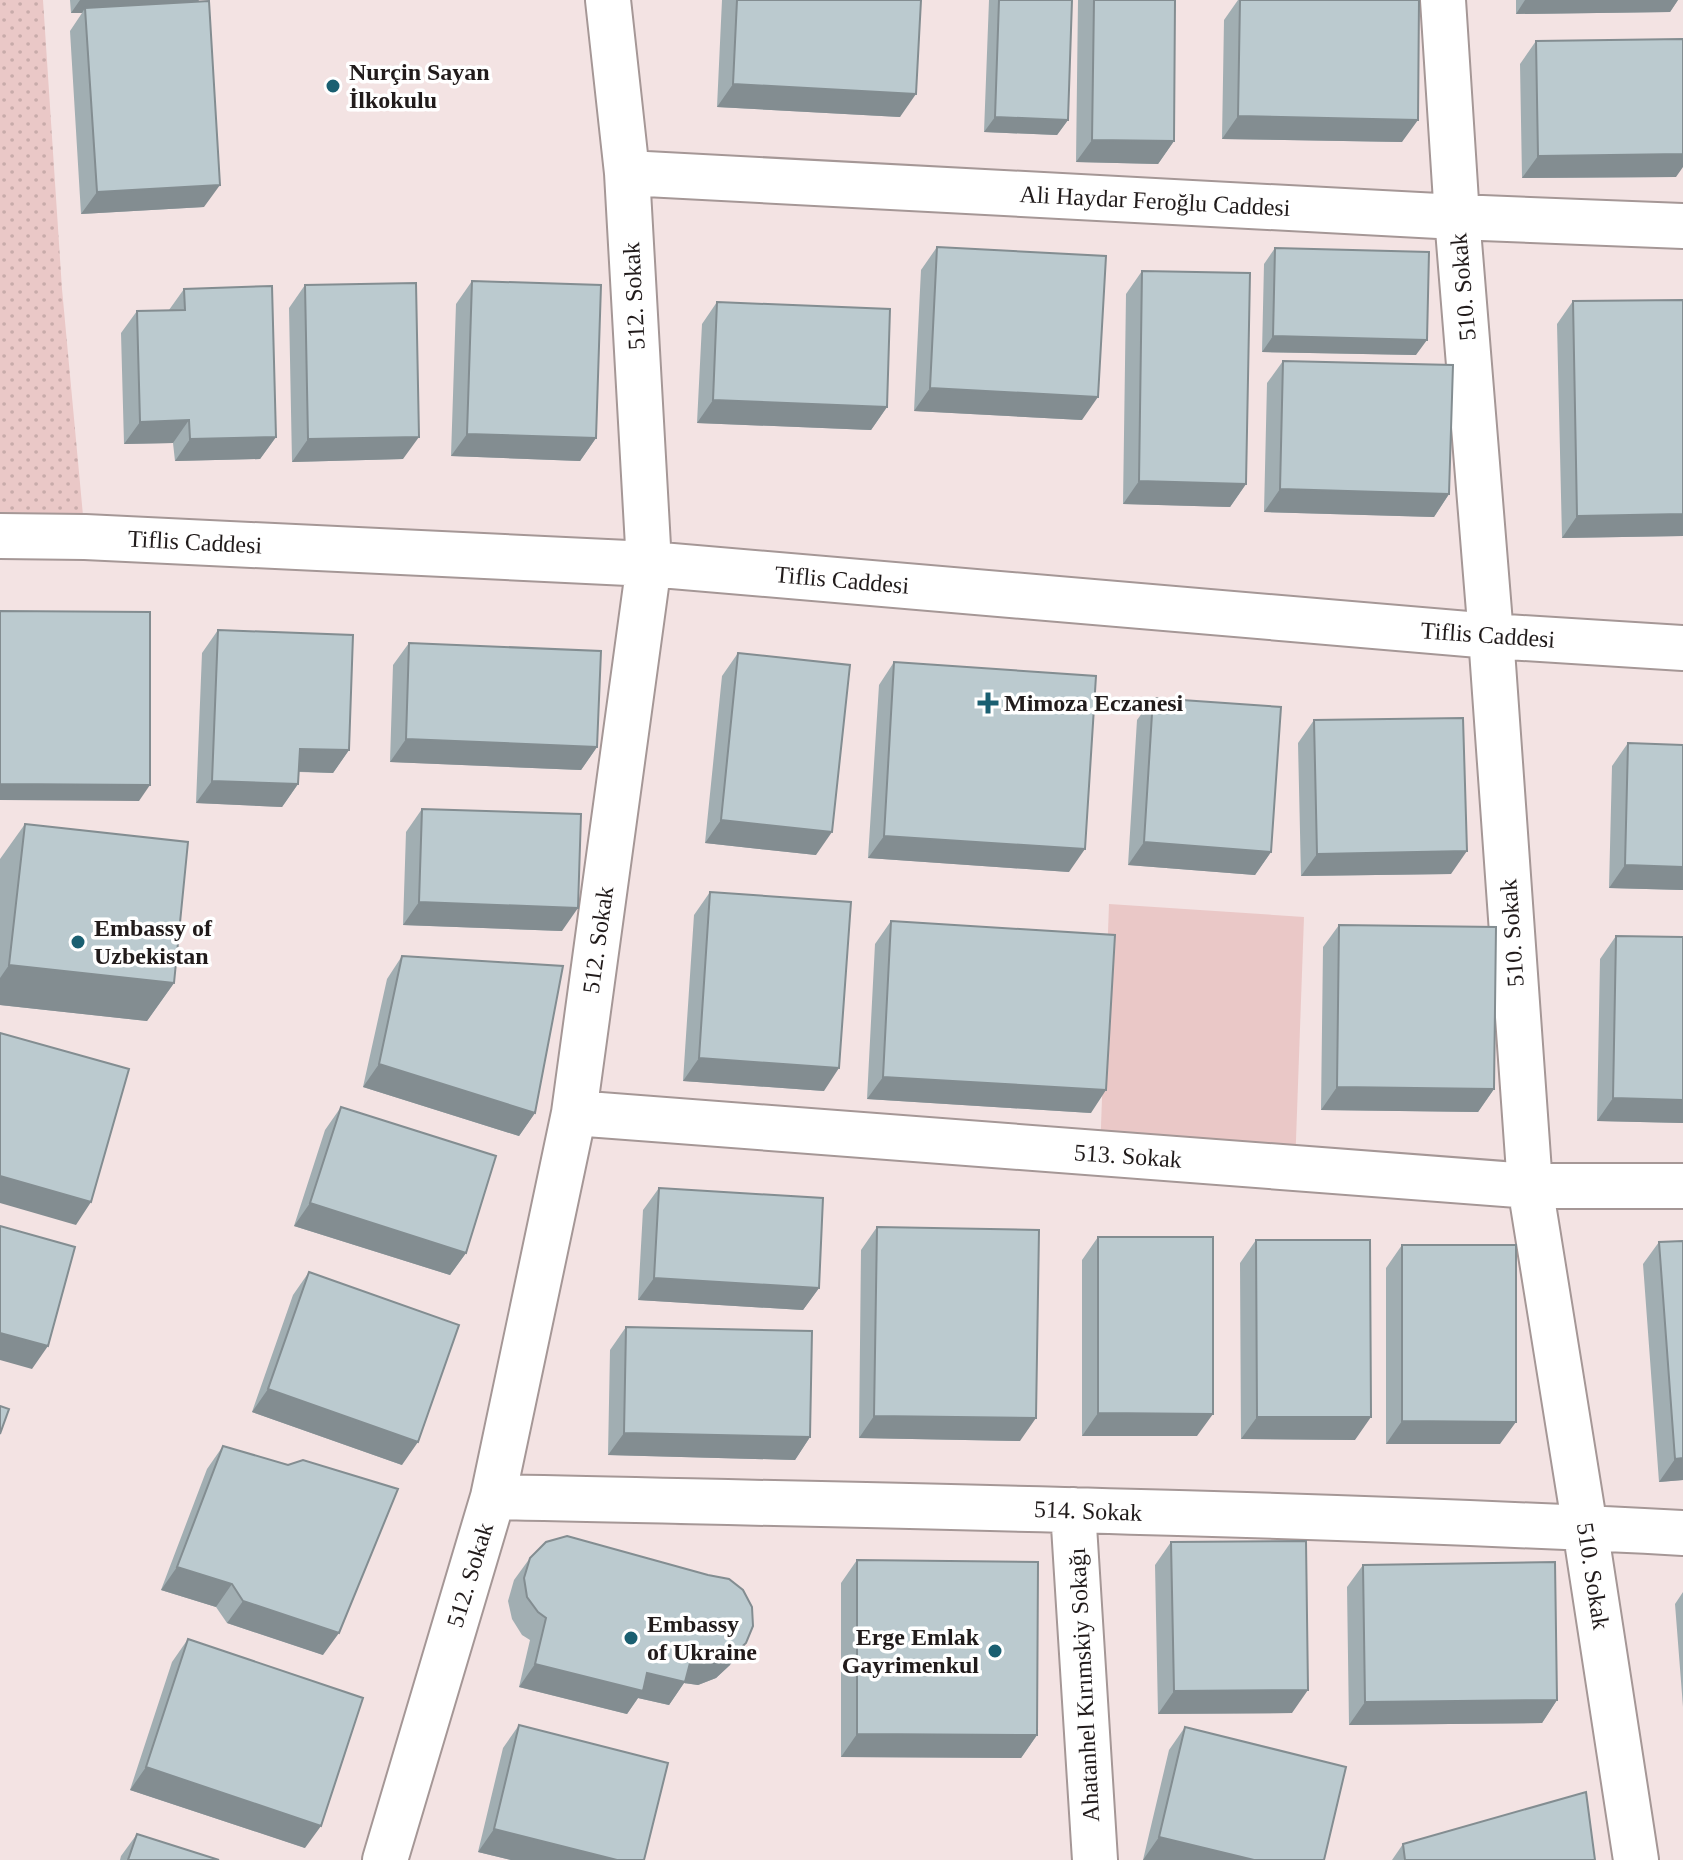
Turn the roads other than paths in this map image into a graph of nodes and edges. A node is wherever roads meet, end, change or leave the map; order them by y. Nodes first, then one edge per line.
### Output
1 (608, 0) edge
2 (1443, 0) edge
3 (627, 173) junction
4 (1457, 217) junction
5 (1683, 226) edge
6 (0, 536) edge
7 (649, 564) junction
8 (1491, 636) junction
9 (1683, 648) edge
10 (574, 1113) junction
11 (1530, 1186) junction
12 (1683, 1186) edge
13 (493, 1497) junction
14 (1073, 1510) junction
15 (1585, 1528) junction
16 (1683, 1533) edge
17 (385, 1860) edge
18 (1095, 1860) edge
19 (1636, 1860) edge

1 - 3 street, 512. Sokak
2 - 4 street, 510. Sokak
3 - 4 street, Ali Haydar Feroğlu Caddesi
3 - 7 street, 512. Sokak
4 - 5 street, Ali Haydar Feroğlu Caddesi
4 - 8 street, 510. Sokak
6 - 7 street, Tiflis Caddesi
7 - 8 street, Tiflis Caddesi
7 - 10 street, 512. Sokak
8 - 9 street, Tiflis Caddesi
8 - 11 street, 510. Sokak
10 - 11 street, 513. Sokak
10 - 13 street, 512. Sokak
11 - 12 street, 513. Sokak
11 - 15 street, 510. Sokak
13 - 14 street, 514. Sokak
13 - 17 street, 512. Sokak
14 - 15 street, 514. Sokak
14 - 18 street, Ahatanhel Kırımskiy Sokağı
15 - 16 street, 514. Sokak
15 - 19 street, 510. Sokak

